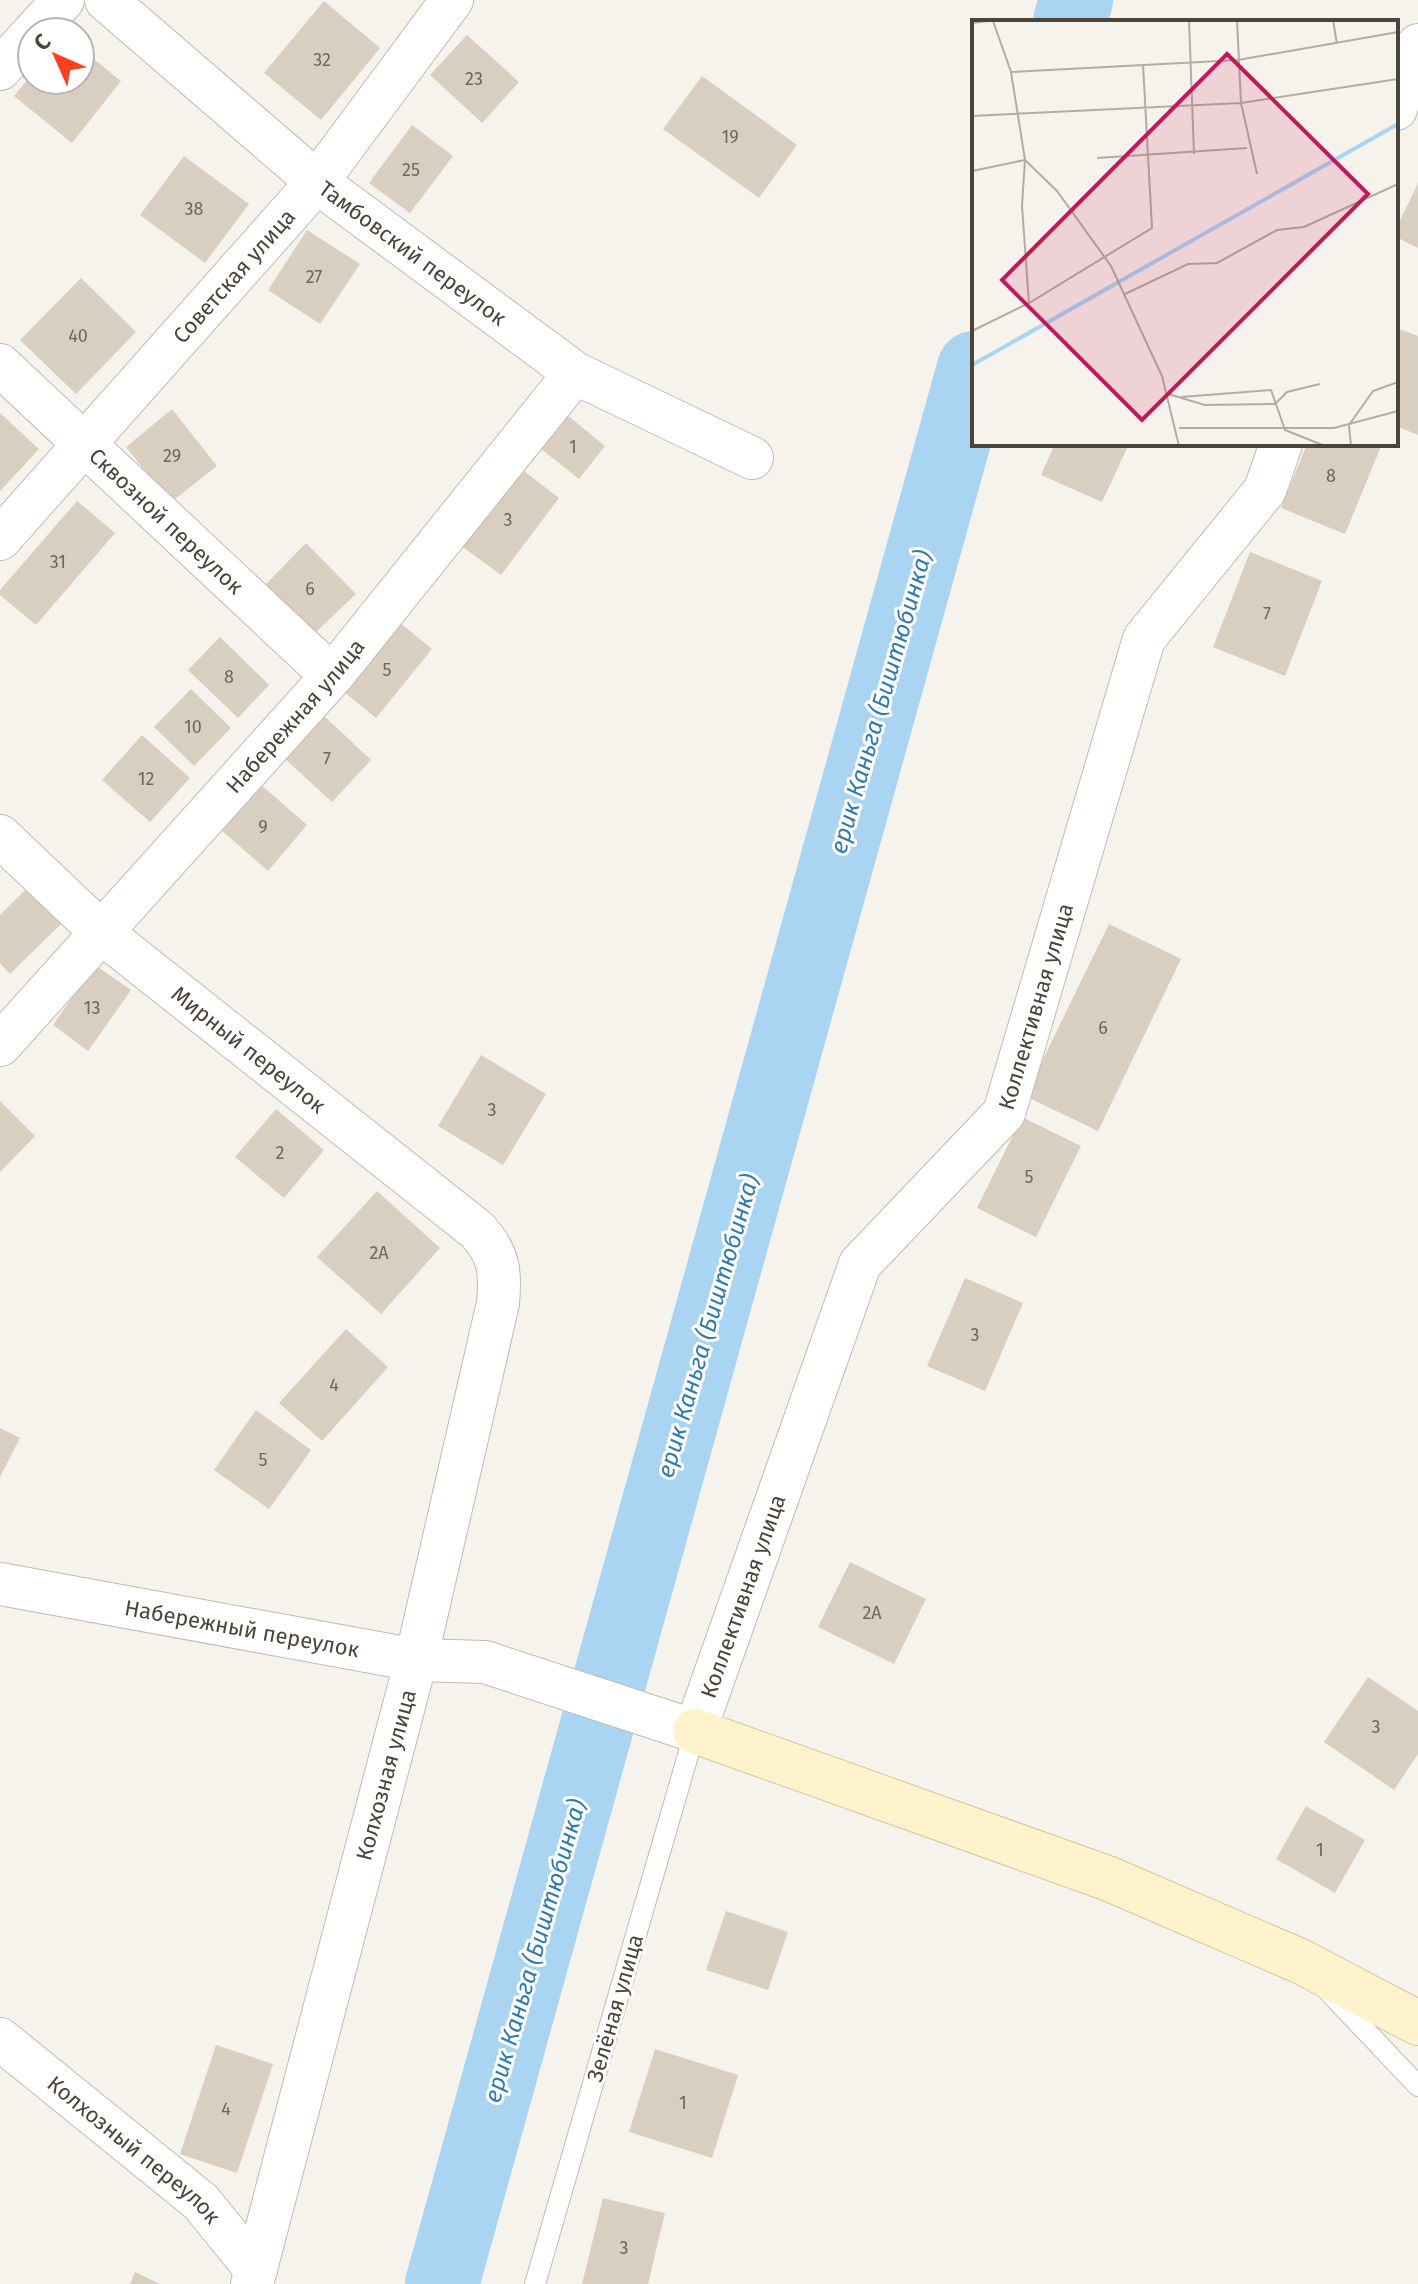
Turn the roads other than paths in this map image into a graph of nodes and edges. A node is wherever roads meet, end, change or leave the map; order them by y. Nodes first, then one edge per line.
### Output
1 (63, 0) edge
2 (106, 0) edge
3 (452, 0) edge
4 (48, 16) edge
5 (1418, 45) edge
6 (16, 52) edge
7 (0, 69) edge
8 (1398, 103) edge
9 (317, 182) junction
10 (0, 365) edge
11 (575, 373) junction
12 (86, 444) junction
13 (1280, 446) edge
14 (752, 458) dead end
15 (0, 539) edge
16 (332, 676) junction
17 (0, 836) edge
18 (102, 933) junction
19 (0, 1045) edge
20 (497, 1262) joint
21 (0, 1584) edge
22 (416, 1660) junction
23 (695, 1731) junction
24 (1300, 1961) junction
25 (1418, 2023) edge
26 (0, 2039) edge
27 (1418, 2086) edge
28 (254, 2277) edge
29 (535, 2284) edge

1 - 4 street
2 - 9 street, Тамбовский переулок
3 - 9 street, Советская улица
5 - 8 street
6 - 7 street
9 - 11 street, Тамбовский переулок
9 - 12 street, Советская улица
10 - 12 street, Сквозной переулок
11 - 14 street, Тамбовский переулок
11 - 16 street, Набережная улица
12 - 15 street, Советская улица
12 - 16 street, Сквозной переулок
13 - 23 street, Коллективная улица
16 - 18 street, Набережная улица
17 - 18 street, Мирный переулок
18 - 19 street, Набережная улица
18 - 20 street, Мирный переулок
20 - 22 street, Колхозная улица
21 - 22 street, Набережный переулок
22 - 23 street, Набережный переулок
22 - 28 street, Колхозная улица
23 - 24 street
23 - 29 lane, Зелёная улица
24 - 25 street
24 - 27 lane
26 - 28 street, Колхозный переулок

